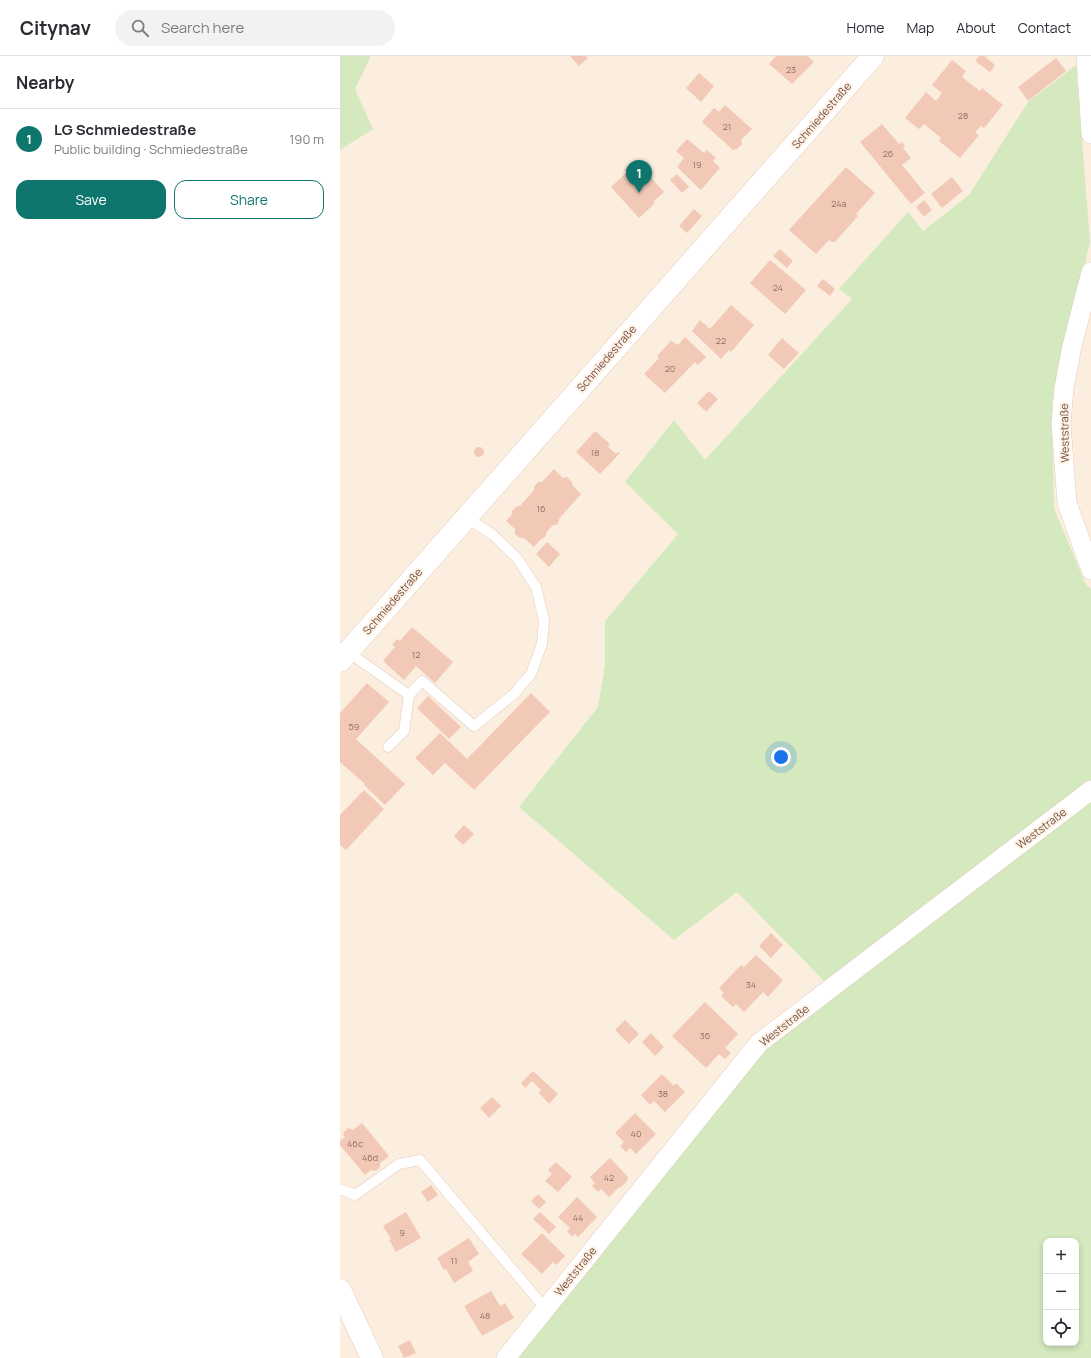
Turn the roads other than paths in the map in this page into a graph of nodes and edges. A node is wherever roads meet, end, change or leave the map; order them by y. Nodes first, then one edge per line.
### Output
1 (873, 56) edge
2 (1086, 56) edge
3 (1091, 134) edge
4 (1091, 272) edge
5 (466, 517) junction
6 (1091, 570) edge
7 (344, 656) edge
8 (409, 696) junction
9 (388, 747) dead end
10 (1091, 790) edge
11 (340, 1189) edge
12 (340, 1290) edge
13 (545, 1308) junction
14 (372, 1358) edge
15 (506, 1358) edge

1 - 5 main road, Schmiedestraße
2 - 3 street
4 - 6 street, Weststraße
5 - 7 main road, Schmiedestraße
5 - 8 lane
7 - 8 lane
8 - 9 lane
10 - 13 street, Weststraße
11 - 13 lane
12 - 14 main road
13 - 15 street, Weststraße

